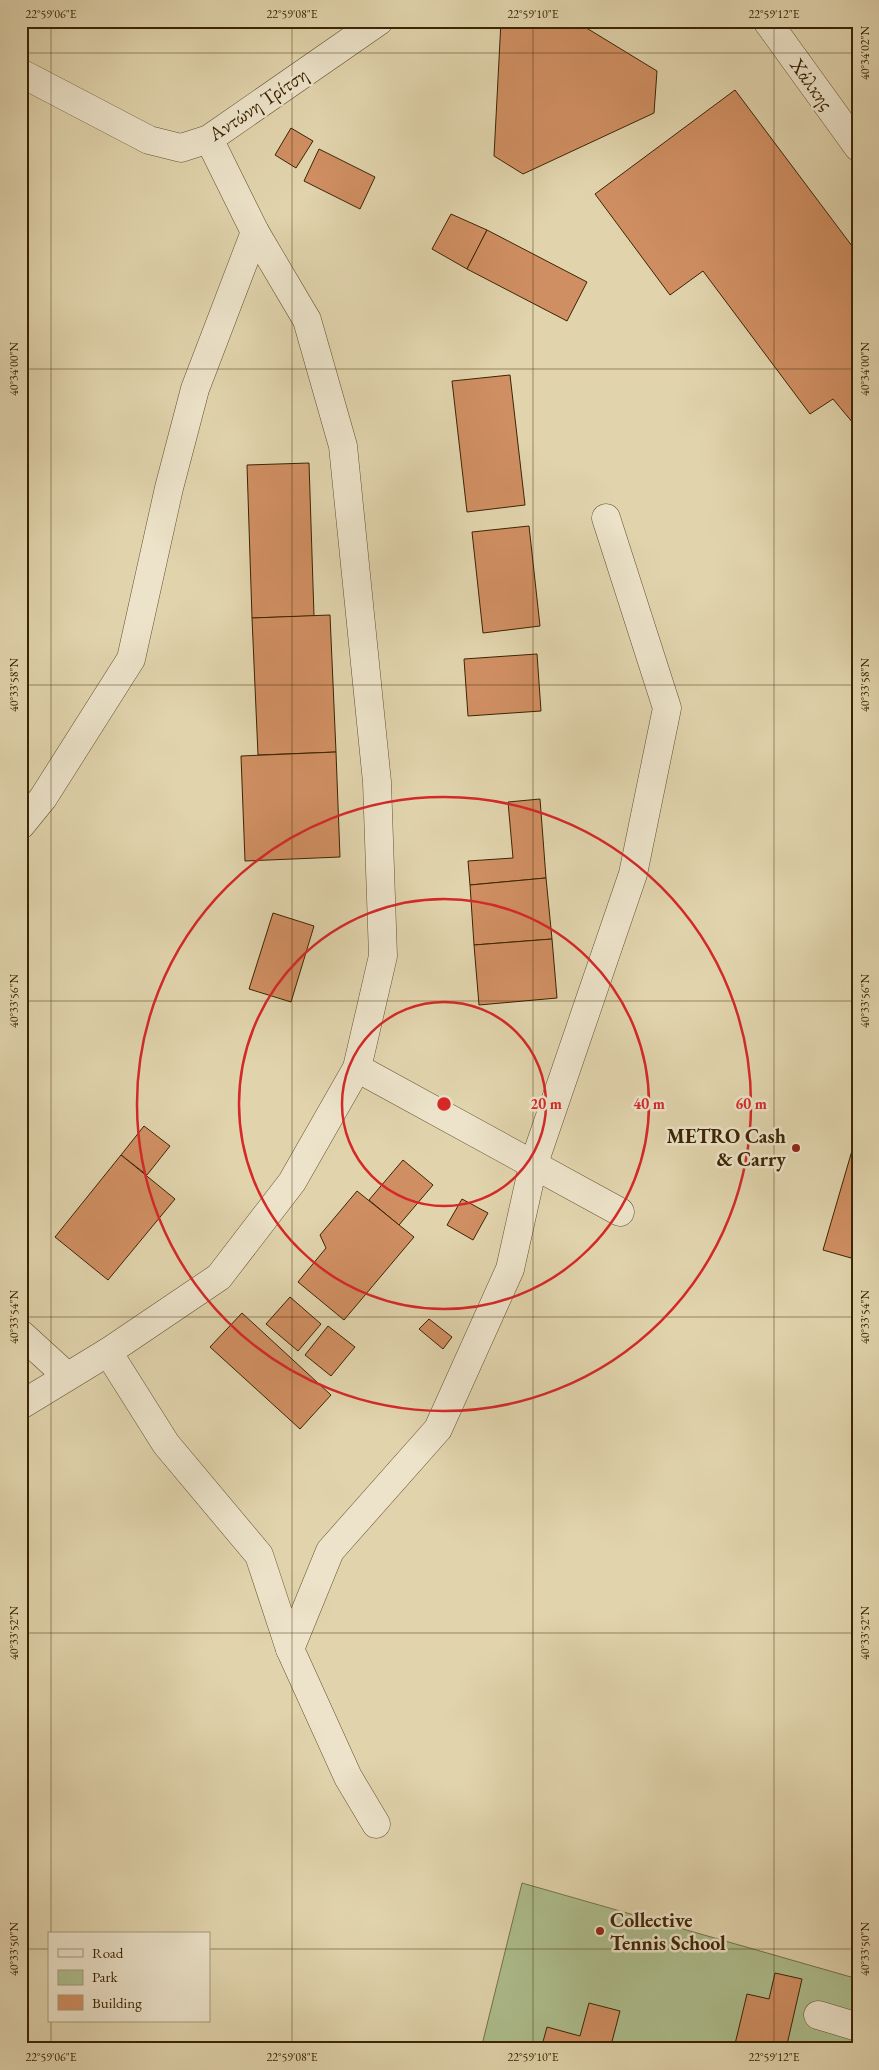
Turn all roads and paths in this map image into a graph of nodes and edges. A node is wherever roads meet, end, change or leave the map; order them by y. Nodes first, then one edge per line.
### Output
1 (379, 21) edge
2 (767, 21) edge
3 (21, 73) edge
4 (210, 138) junction
5 (858, 147) edge
6 (256, 232) junction
7 (606, 518) dead end
8 (21, 825) edge
9 (357, 1068) junction
10 (533, 1166) junction
11 (620, 1212) dead end
12 (21, 1334) edge
13 (108, 1352) junction
14 (67, 1376) junction
15 (21, 1405) edge
16 (290, 1650) junction
17 (376, 1824) dead end
18 (818, 2015) dead end
19 (858, 2027) edge

1 - 4 street, Αντώνη Τρίτση
2 - 5 street, Χάλκης
3 - 4 street, Αντώνη Τρίτση
4 - 6 street
6 - 8 street
6 - 9 street
7 - 10 street
9 - 10 street
9 - 13 street
10 - 11 street
10 - 16 street
12 - 14 street
13 - 14 street
13 - 16 street
14 - 15 street
16 - 17 street
18 - 19 street

